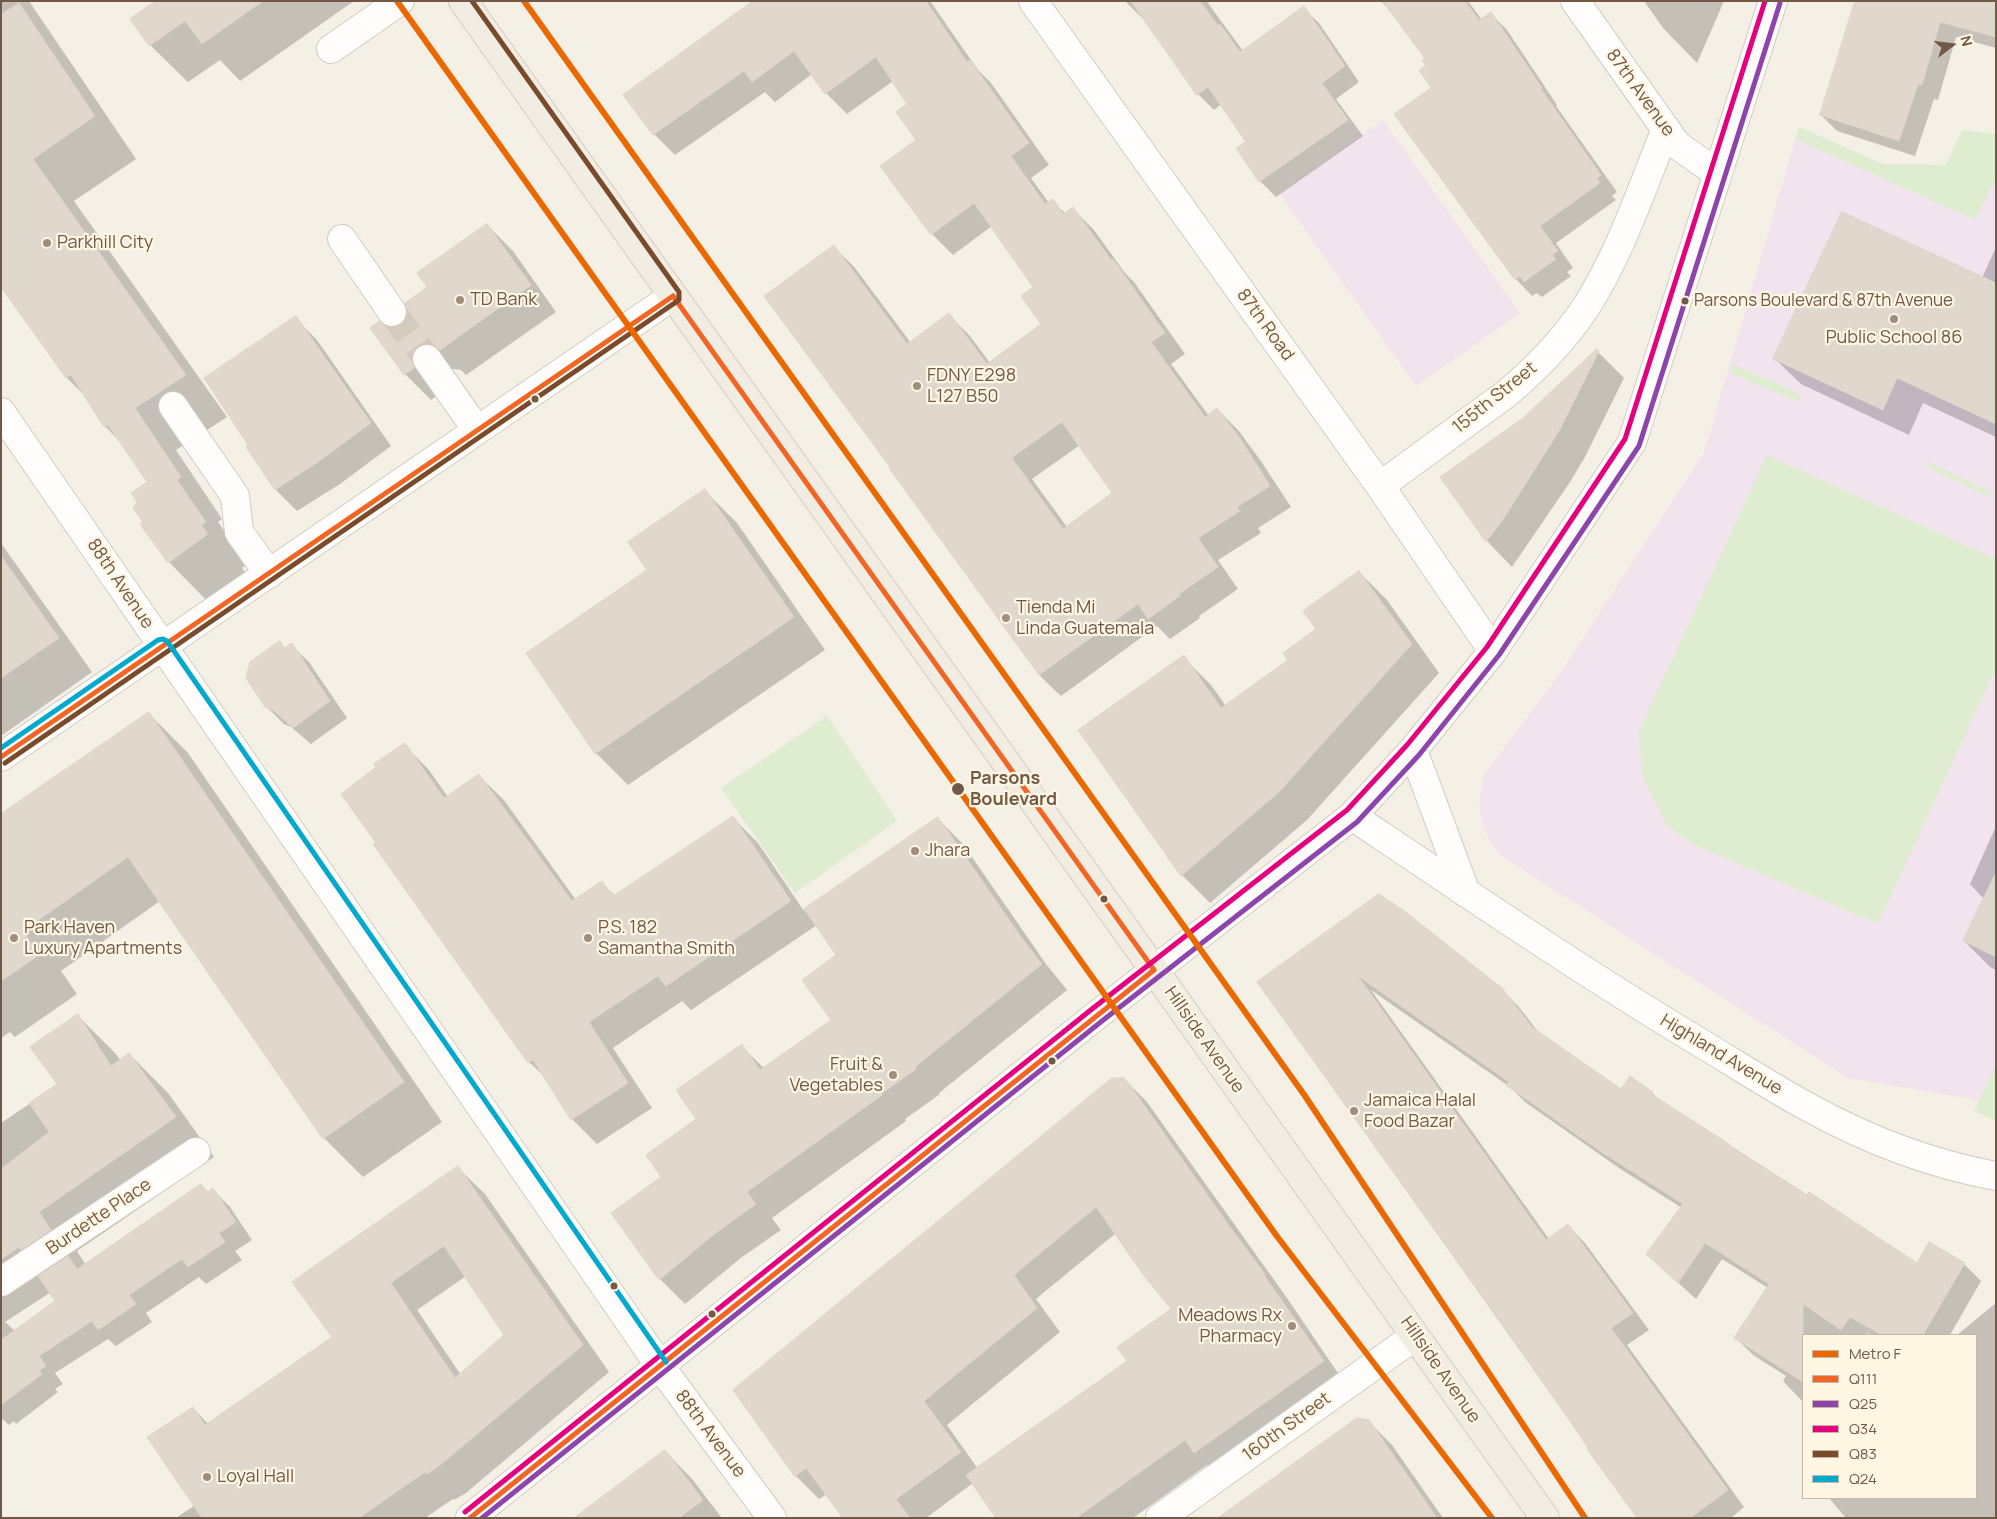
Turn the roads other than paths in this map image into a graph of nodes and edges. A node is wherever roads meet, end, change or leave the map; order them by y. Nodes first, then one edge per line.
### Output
1 (400, 1) edge
2 (463, 1) edge
3 (1032, 1) edge
4 (1575, 1) edge
5 (1773, 1) edge
6 (331, 49) dead end
7 (1666, 129) junction
8 (1717, 173) junction
9 (342, 239) dead end
10 (673, 296) junction
11 (392, 312) tunnel mouth
12 (427, 359) tunnel mouth
13 (173, 406) dead end
14 (1, 412) edge
15 (477, 430) junction
16 (1380, 486) junction
17 (268, 574) junction
18 (162, 646) junction
19 (1493, 651) junction
20 (1413, 750) junction
21 (1, 756) edge
22 (1352, 816) junction
23 (1466, 893) junction
24 (1154, 970) junction
25 (196, 1152) dead end
26 (1996, 1176) edge
27 (1, 1282) edge
28 (1415, 1336) junction
29 (660, 1366) junction
30 (470, 1518) edge
31 (772, 1518) edge
32 (1160, 1518) edge
33 (1545, 1518) edge

1 - 6 street
2 - 10 main road, Hillside Avenue
3 - 16 street, 87th Road
4 - 7 street, 87th Avenue
5 - 8 street
7 - 8 street, 87th Avenue
7 - 16 street, 155th Street
8 - 19 street
9 - 11 street
10 - 15 street
10 - 24 main road, Hillside Avenue
12 - 15 street
13 - 17 street
14 - 18 street, 88th Avenue
15 - 17 street
16 - 19 street, 87th Road
17 - 18 street
18 - 21 street
18 - 29 street, 88th Avenue
19 - 20 street
20 - 22 street
20 - 23 street
22 - 23 street, Highland Avenue
22 - 24 street
23 - 26 street, Highland Avenue
24 - 28 main road, Hillside Avenue
24 - 29 street
25 - 27 street, Burdette Place
28 - 32 street, 160th Street
28 - 33 main road, Hillside Avenue
29 - 30 street
29 - 31 street, 88th Avenue

